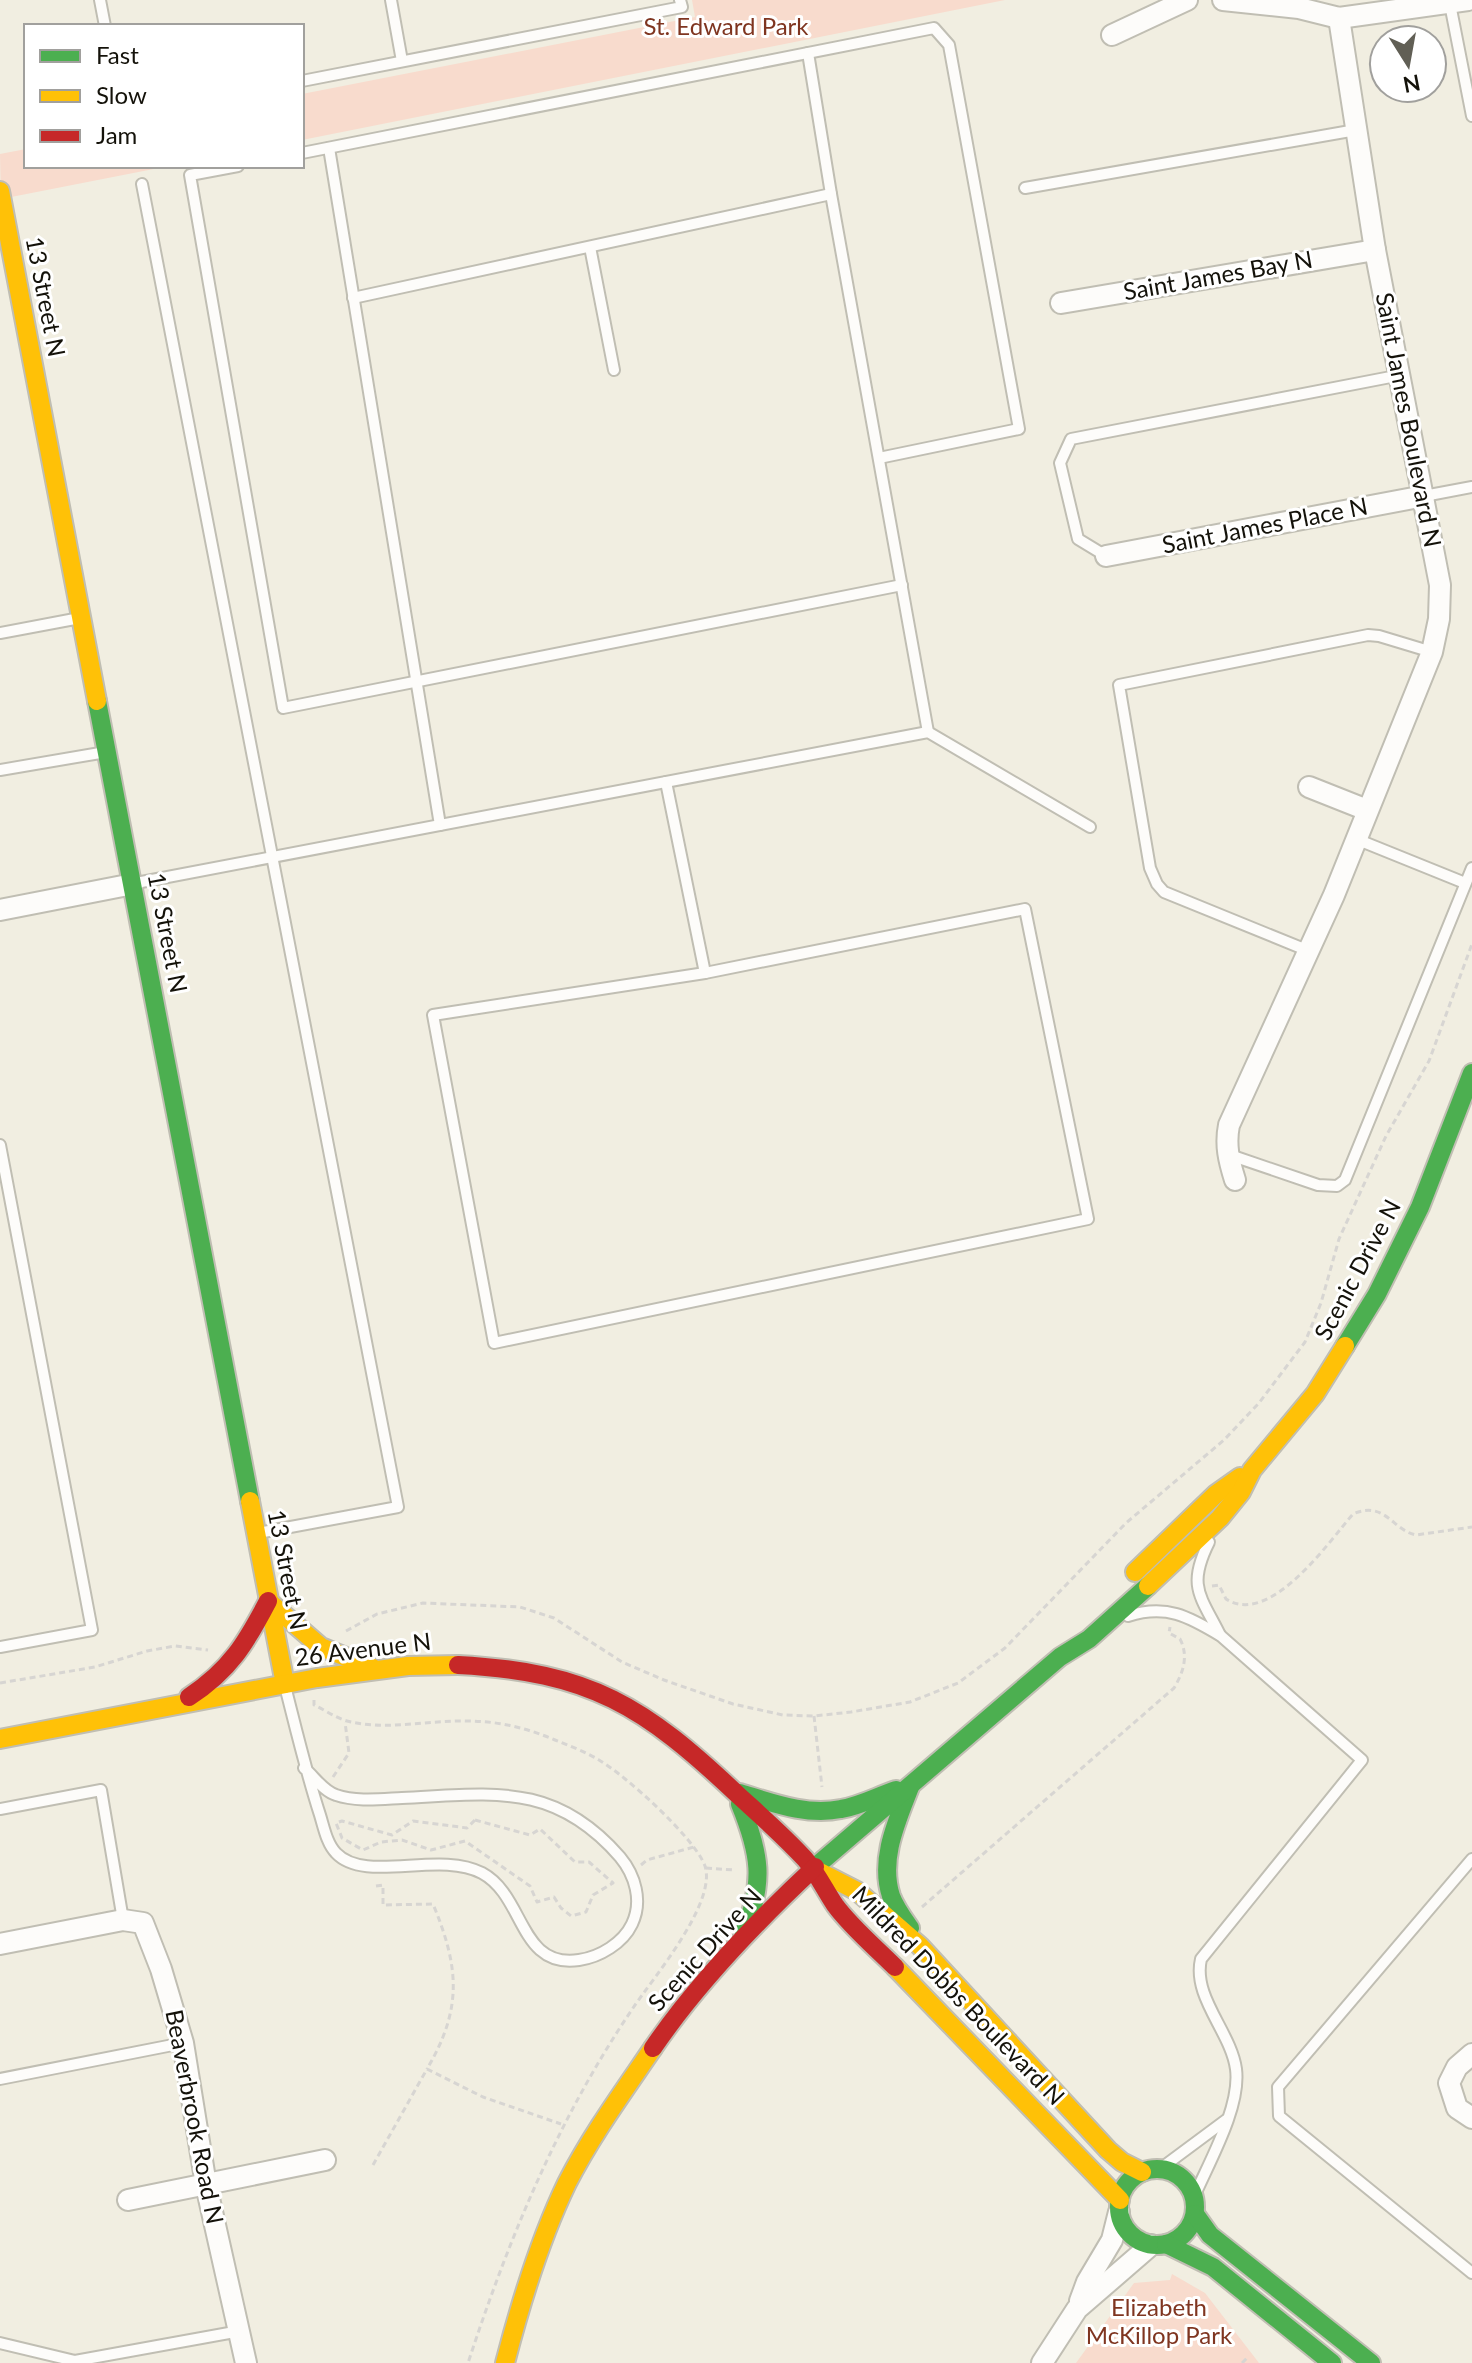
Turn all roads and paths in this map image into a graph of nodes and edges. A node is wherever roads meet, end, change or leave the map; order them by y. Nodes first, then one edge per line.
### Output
1 (100, 0) edge
2 (391, 0) edge
3 (680, 0) edge
4 (1187, 0) edge
5 (1223, 0) edge
6 (1459, 2) edge
7 (1339, 18) junction
8 (105, 24) edge
9 (1112, 35) dead end
10 (808, 53) junction
11 (402, 61) junction
12 (304, 81) edge
13 (1472, 116) edge
14 (1356, 130) junction
15 (329, 148) junction
16 (304, 153) edge
17 (227, 168) edge
18 (142, 184) dead end
19 (1025, 188) dead end
20 (0, 191) edge
21 (831, 194) junction
22 (590, 247) junction
23 (1375, 250) junction
24 (353, 298) junction
25 (1061, 303) dead end
26 (614, 370) dead end
27 (1401, 375) junction
28 (879, 458) junction
29 (1472, 487) edge
30 (1424, 496) junction
31 (1106, 556) joint
32 (902, 585) junction
33 (82, 618) junction
34 (0, 633) edge
35 (1432, 652) junction
36 (417, 681) junction
37 (928, 732) junction
38 (108, 752) junction
39 (0, 770) edge
40 (666, 782) junction
41 (1309, 787) dead end
42 (1367, 810) junction
43 (440, 825) junction
44 (1090, 827) dead end
45 (1356, 839) junction
46 (272, 857) junction
47 (1472, 868) edge
48 (1465, 883) junction
49 (133, 884) junction
50 (0, 910) edge
51 (1472, 944) edge
52 (1309, 951) junction
53 (705, 973) junction
54 (1472, 1073) edge
55 (0, 1145) edge
56 (1227, 1154) junction
57 (1235, 1180) dead end
58 (1252, 1470) junction
59 (1220, 1518) junction
60 (1472, 1527) edge
61 (255, 1534) junction
62 (1209, 1586) dead end
63 (268, 1601) junction
64 (1111, 1620) junction
65 (1171, 1626) dead end
66 (1221, 1636) junction
67 (0, 1647) edge
68 (321, 1647) junction
69 (238, 1655) junction
70 (1060, 1657) junction
71 (376, 1669) junction
72 (0, 1683) edge
73 (285, 1684) junction
74 (177, 1705) junction
75 (814, 1716) junction
76 (345, 1720) dead end
77 (0, 1739) edge
78 (304, 1768) junction
79 (333, 1777) dead end
80 (912, 1784) junction
81 (822, 1788) dead end
82 (735, 1792) junction
83 (0, 1809) edge
84 (694, 1847) dead end
85 (1472, 1859) edge
86 (647, 1860) dead end
87 (706, 1868) dead end
88 (813, 1869) junction
89 (736, 1871) dead end
90 (613, 1883) joint
91 (376, 1886) dead end
92 (917, 1911) dead end
93 (123, 1920) junction
94 (0, 1944) edge
95 (738, 1944) junction
96 (920, 1946) junction
97 (183, 2043) junction
98 (1472, 2054) edge
99 (427, 2069) junction
100 (0, 2079) edge
101 (1227, 2118) junction
102 (1472, 2118) edge
103 (562, 2124) dead end
104 (325, 2160) dead end
105 (373, 2165) dead end
106 (1151, 2171) junction
107 (206, 2185) junction
108 (128, 2200) dead end
109 (1119, 2206) junction
110 (1194, 2206) junction
111 (1159, 2245) junction
112 (1472, 2273) edge
113 (1077, 2309) junction
114 (240, 2331) junction
115 (0, 2343) edge
116 (1247, 2358) dead end
117 (246, 2363) edge
118 (505, 2363) edge
119 (1042, 2363) edge
120 (1242, 2363) edge
121 (1332, 2363) edge
122 (1371, 2363) edge

1 - 8 lane
2 - 11 lane
3 - 11 lane
4 - 9 street
5 - 7 street
6 - 7 street
6 - 13 lane
7 - 14 street, Saint James Boulevard N
10 - 15 lane
10 - 21 lane
10 - 28 lane
11 - 12 lane
14 - 19 lane
14 - 23 street, Saint James Boulevard N
15 - 16 lane
15 - 24 lane
17 - 36 lane
18 - 46 lane
20 - 33 main road, 13 Street N
21 - 22 lane
21 - 28 lane
22 - 24 lane
22 - 26 lane
23 - 25 street, Saint James Bay N
23 - 27 street, Saint James Boulevard N
24 - 36 lane
27 - 30 street, Saint James Boulevard N
27 - 31 lane
28 - 32 lane
29 - 30 lane
30 - 31 street, Saint James Place N
30 - 35 street, Saint James Boulevard N
32 - 36 lane
32 - 37 lane
33 - 34 lane
33 - 38 main road, 13 Street N
35 - 42 street, Saint James Boulevard N
35 - 52 lane
36 - 43 lane
37 - 40 lane
37 - 44 lane
38 - 39 lane
38 - 49 main road, 13 Street N
40 - 43 lane
40 - 53 lane
41 - 42 street
42 - 45 street, Saint James Boulevard N
43 - 46 lane
45 - 48 lane
45 - 52 street, Saint James Boulevard N
46 - 49 lane
46 - 61 lane
47 - 48 lane
48 - 56 lane
49 - 50 street
49 - 61 main road, 13 Street N
51 - 75 path
52 - 56 street, Saint James Boulevard N
53 - 53 lane
54 - 58 main road, Scenic Drive N
55 - 67 lane
56 - 57 street, Saint James Boulevard N
58 - 59 main road, Scenic Drive N
58 - 70 main road, Scenic Drive N
59 - 64 main road, Scenic Drive N
59 - 66 lane
60 - 62 path
61 - 63 main road, 13 Street N
63 - 68 main road
63 - 69 main road
63 - 73 main road, 13 Street N
64 - 66 lane
64 - 70 main road, Scenic Drive N
65 - 92 path
66 - 101 lane
68 - 71 main road
68 - 75 path
69 - 72 path
69 - 74 main road
70 - 80 main road, Scenic Drive N
71 - 73 main road, 26 Avenue N
71 - 82 main road, 26 Avenue N
73 - 74 main road, 26 Avenue N
73 - 78 lane
74 - 77 main road, 26 Avenue N
75 - 81 path
76 - 79 path
78 - 78 lane
80 - 82 main road
80 - 88 main road, Scenic Drive N
80 - 96 main road
82 - 88 main road, 26 Avenue N
82 - 95 main road
83 - 93 lane
84 - 86 path
85 - 112 lane
87 - 89 path
88 - 95 main road, Scenic Drive N
88 - 96 main road, Mildred Dobbs Boulevard N
88 - 109 main road, Mildred Dobbs Boulevard N
90 - 90 path
91 - 99 path
93 - 94 street
93 - 97 street, Beaverbrook Road N
95 - 118 main road, Scenic Drive N
96 - 106 main road, Mildred Dobbs Boulevard N
97 - 100 lane
97 - 107 street, Beaverbrook Road N
98 - 102 street
99 - 103 path
99 - 105 path
101 - 106 lane
101 - 110 lane
104 - 107 street
106 - 109 main road
106 - 110 main road
107 - 108 street
107 - 114 street, Beaverbrook Road N
109 - 111 main road
109 - 113 street
110 - 111 main road
110 - 122 main road
111 - 113 street
111 - 121 main road
113 - 119 street
114 - 115 lane
114 - 117 street, Beaverbrook Road N
116 - 120 path

